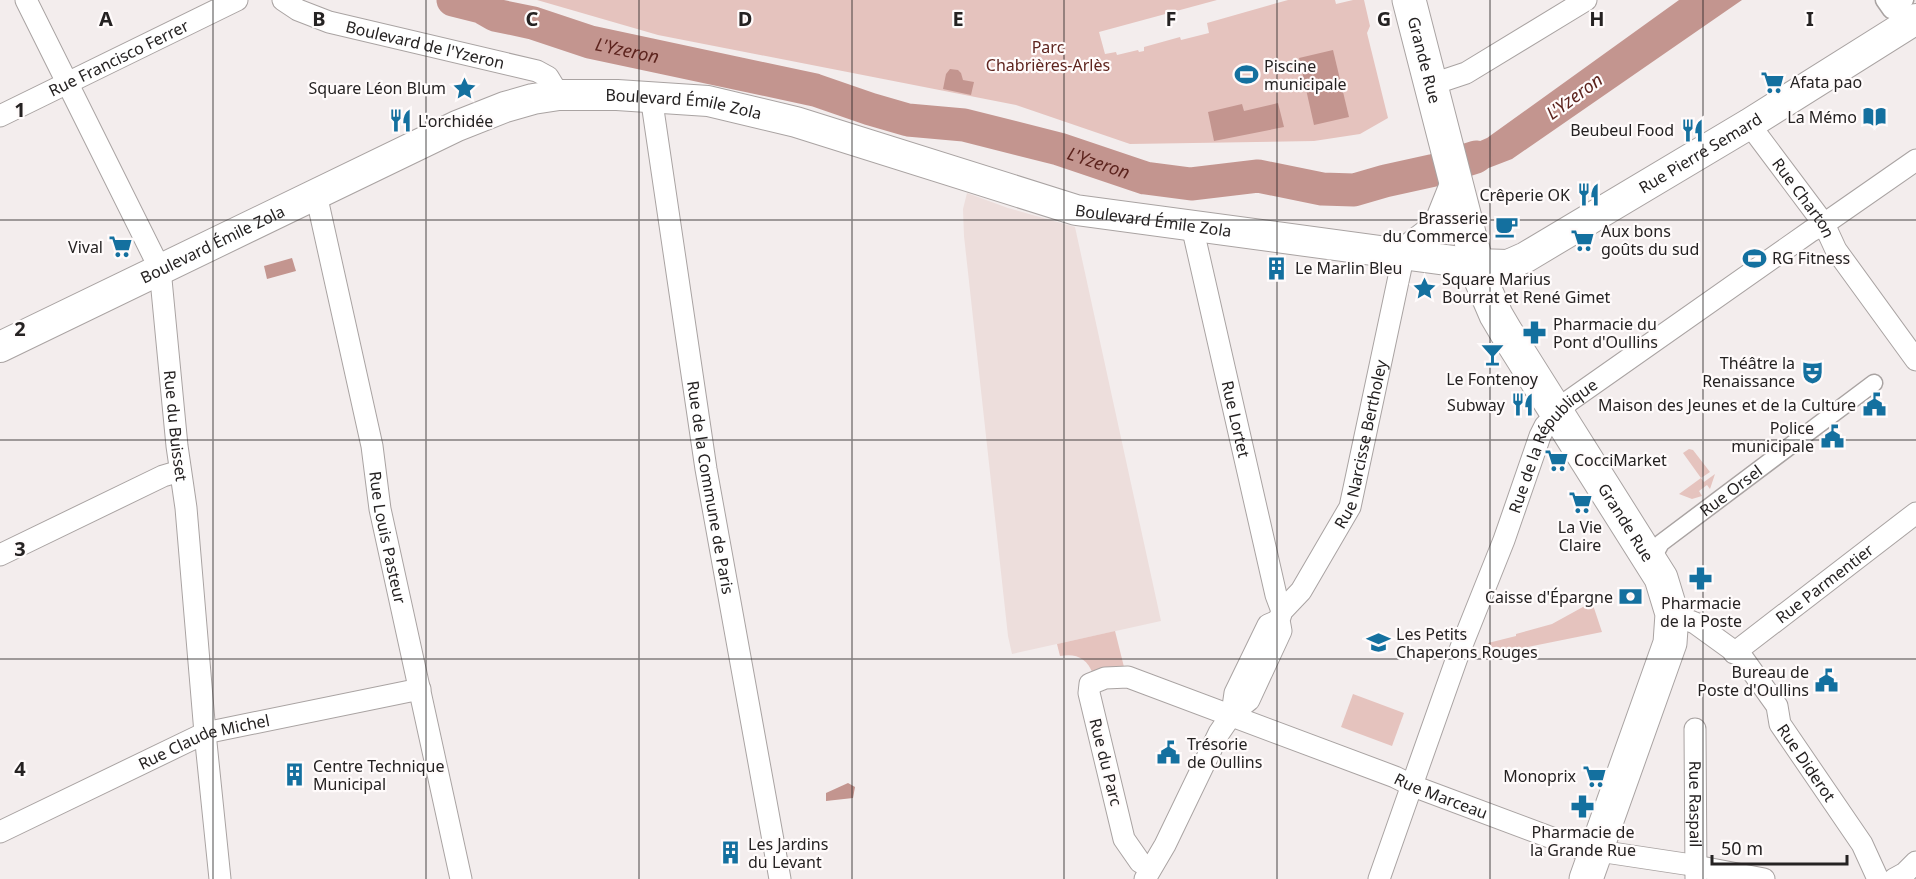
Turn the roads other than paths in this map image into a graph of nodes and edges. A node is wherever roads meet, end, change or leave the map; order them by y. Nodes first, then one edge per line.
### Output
1 (26, 0) edge
2 (237, 0) edge
3 (283, 0) edge
4 (1409, 0) edge
5 (1586, 0) edge
6 (1884, 0) edge
7 (1905, 0) edge
8 (1916, 19) edge
9 (67, 83) junction
10 (1430, 85) junction
11 (559, 95) junction
12 (651, 96) junction
13 (0, 116) edge
14 (1749, 124) junction
15 (1916, 160) edge
16 (316, 194) junction
17 (1454, 222) junction
18 (1824, 224) junction
19 (1192, 226) junction
20 (1404, 254) junction
21 (1476, 264) junction
22 (160, 269) junction
23 (0, 347) edge
24 (1914, 355) edge
25 (1874, 383) dead end
26 (1556, 413) junction
27 (180, 471) junction
28 (1916, 513) edge
29 (0, 555) edge
30 (1651, 561) junction
31 (1672, 614) junction
32 (1280, 616) junction
33 (1734, 653) junction
34 (1128, 677) joint
35 (420, 689) junction
36 (1232, 714) junction
37 (1695, 729) dead end
38 (205, 733) junction
39 (1413, 786) junction
40 (0, 832) edge
41 (1916, 862) edge
42 (1591, 865) edge
43 (1696, 873) edge
44 (1148, 874) edge
45 (220, 879) edge
46 (461, 879) edge
47 (780, 879) edge
48 (1380, 879) edge
49 (1764, 879) edge
50 (1878, 879) edge
51 (1894, 879) edge

1 - 9 street, Rue du Buisset
2 - 9 street, Rue Francisco Ferrer
3 - 11 street, Boulevard de l'Yzeron
4 - 10 main road, Grande Rue
5 - 10 street
6 - 7 street
8 - 14 main road, Rue Pierre Semard
9 - 13 street, Rue Francisco Ferrer
9 - 22 street, Rue du Buisset
10 - 17 main road, Grande Rue
11 - 12 main road, Boulevard Émile Zola
11 - 16 main road, Boulevard Émile Zola
12 - 19 main road, Boulevard Émile Zola
12 - 47 street, Rue de la Commune de Paris
14 - 18 street, Rue Charton
14 - 21 main road, Rue Pierre Semard
15 - 18 street, Rue de la République
16 - 22 main road, Boulevard Émile Zola
16 - 35 street, Rue Louis Pasteur
17 - 20 main road
17 - 21 main road, Grande Rue
18 - 24 street, Rue Charton
18 - 26 street, Rue de la République
19 - 20 main road, Boulevard Émile Zola
19 - 32 street, Rue Lortet
20 - 21 main road, Boulevard Émile Zola
20 - 32 street, Rue Narcisse Bertholey
21 - 26 main road, Grande Rue
22 - 23 main road, Boulevard Émile Zola
22 - 27 street, Rue du Buisset
25 - 30 street, Rue Orsel
26 - 30 main road, Grande Rue
26 - 39 street, Rue de la République
27 - 29 street
27 - 38 street, Rue du Buisset
28 - 33 street, Rue Parmentier
30 - 31 main road, Grande Rue
31 - 33 street, Rue Diderot
31 - 42 main road, Grande Rue
32 - 36 street, Rue Narcisse Bertholey
33 - 50 street, Rue Diderot
34 - 36 street, Rue Marceau
34 - 44 street, Rue du Parc
35 - 38 street, Rue Claude Michel
35 - 46 street, Rue Louis Pasteur
36 - 39 street, Rue Marceau
36 - 44 street, Rue Narcisse Bertholey
37 - 43 street, Rue Raspail
38 - 40 street, Rue Claude Michel
38 - 45 street, Rue du Buisset
39 - 42 street, Rue Marceau
39 - 48 street, Rue de la République
41 - 51 street
42 - 43 street, Rue Marceau
43 - 49 street, Rue Marceau

